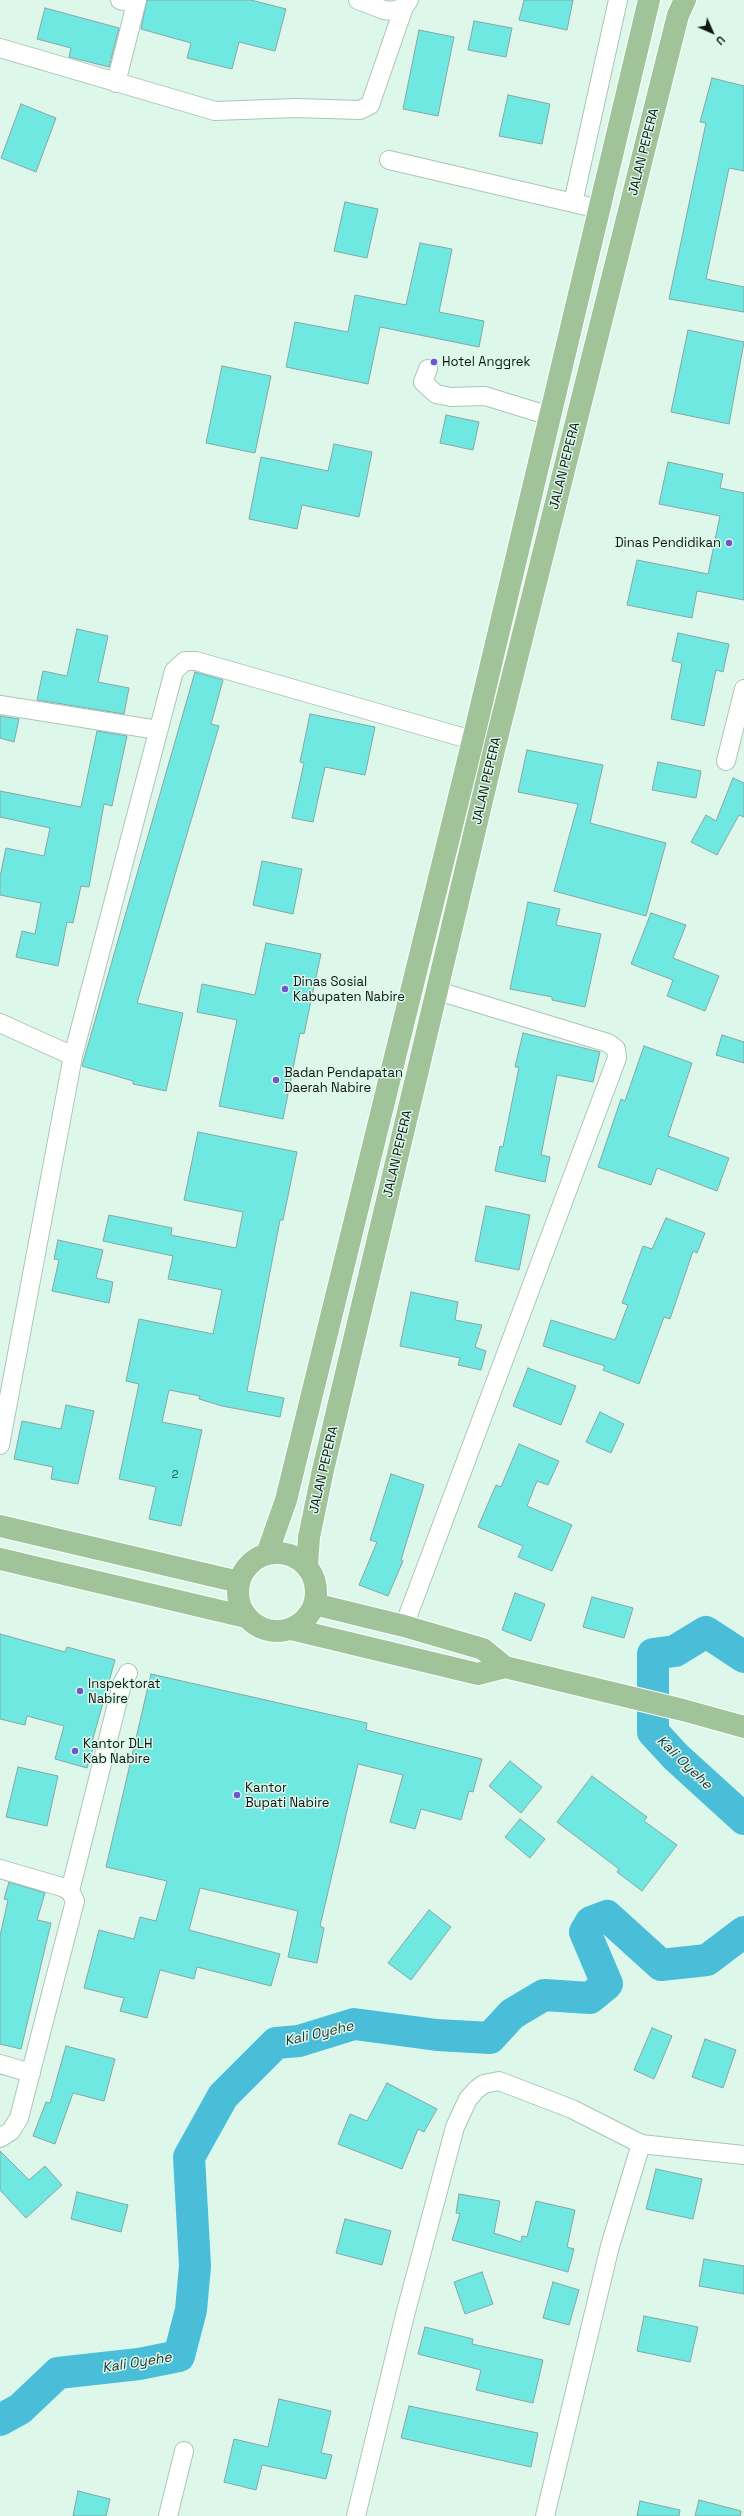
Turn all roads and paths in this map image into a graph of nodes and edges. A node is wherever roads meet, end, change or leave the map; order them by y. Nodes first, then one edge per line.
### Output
1 (358, 0) edge
2 (618, 0) edge
3 (649, 0) edge
4 (685, 0) edge
5 (131, 1) edge
6 (407, 3) edge
7 (0, 48) edge
8 (116, 83) junction
9 (389, 160) dead end
10 (573, 203) junction
11 (599, 209) junction
12 (584, 272) junction
13 (611, 279) junction
14 (428, 369) dead end
15 (550, 416) junction
16 (744, 689) edge
17 (0, 705) edge
18 (158, 730) junction
19 (472, 740) junction
20 (495, 746) junction
21 (726, 761) dead end
22 (438, 991) junction
23 (0, 1023) edge
24 (73, 1056) junction
25 (372, 1151) junction
26 (398, 1156) junction
27 (0, 1445) edge
28 (0, 1526) edge
29 (266, 1554) junction
30 (0, 1558) edge
31 (307, 1566) junction
32 (239, 1582) junction
33 (314, 1604) junction
34 (246, 1617) junction
35 (404, 1626) junction
36 (291, 1628) junction
37 (505, 1667) junction
38 (128, 1673) dead end
39 (744, 1727) edge
40 (0, 1869) edge
41 (70, 1891) junction
42 (0, 2064) edge
43 (31, 2073) junction
44 (0, 2138) edge
45 (641, 2144) junction
46 (744, 2155) edge
47 (184, 2451) dead end
48 (168, 2516) edge
49 (356, 2516) edge
50 (545, 2516) edge

1 - 6 street
2 - 10 street
3 - 11 main road, JALAN PEPERA
4 - 13 main road, JALAN PEPERA
5 - 8 street
6 - 8 street
7 - 8 street
9 - 10 street
10 - 11 street
11 - 12 main road, JALAN PEPERA
12 - 13 main road
12 - 15 main road, JALAN PEPERA
13 - 20 main road, JALAN PEPERA
14 - 15 street
15 - 19 main road, JALAN PEPERA
16 - 21 street
17 - 18 street
18 - 19 street
18 - 24 street
19 - 20 street
19 - 25 main road, JALAN PEPERA
20 - 22 main road, JALAN PEPERA
22 - 26 main road, JALAN PEPERA
22 - 35 street
23 - 24 street
24 - 27 street
25 - 26 main road
25 - 29 main road, JALAN PEPERA
26 - 31 main road, JALAN PEPERA
28 - 32 main road
29 - 31 main road
29 - 32 main road
30 - 34 main road
31 - 33 main road
32 - 34 main road
33 - 35 main road
33 - 36 main road
34 - 36 main road
35 - 37 main road
36 - 37 main road
37 - 39 main road
38 - 41 street
40 - 41 street
41 - 43 street
42 - 43 street
43 - 44 street
45 - 46 street
45 - 49 street
45 - 50 street
47 - 48 street

